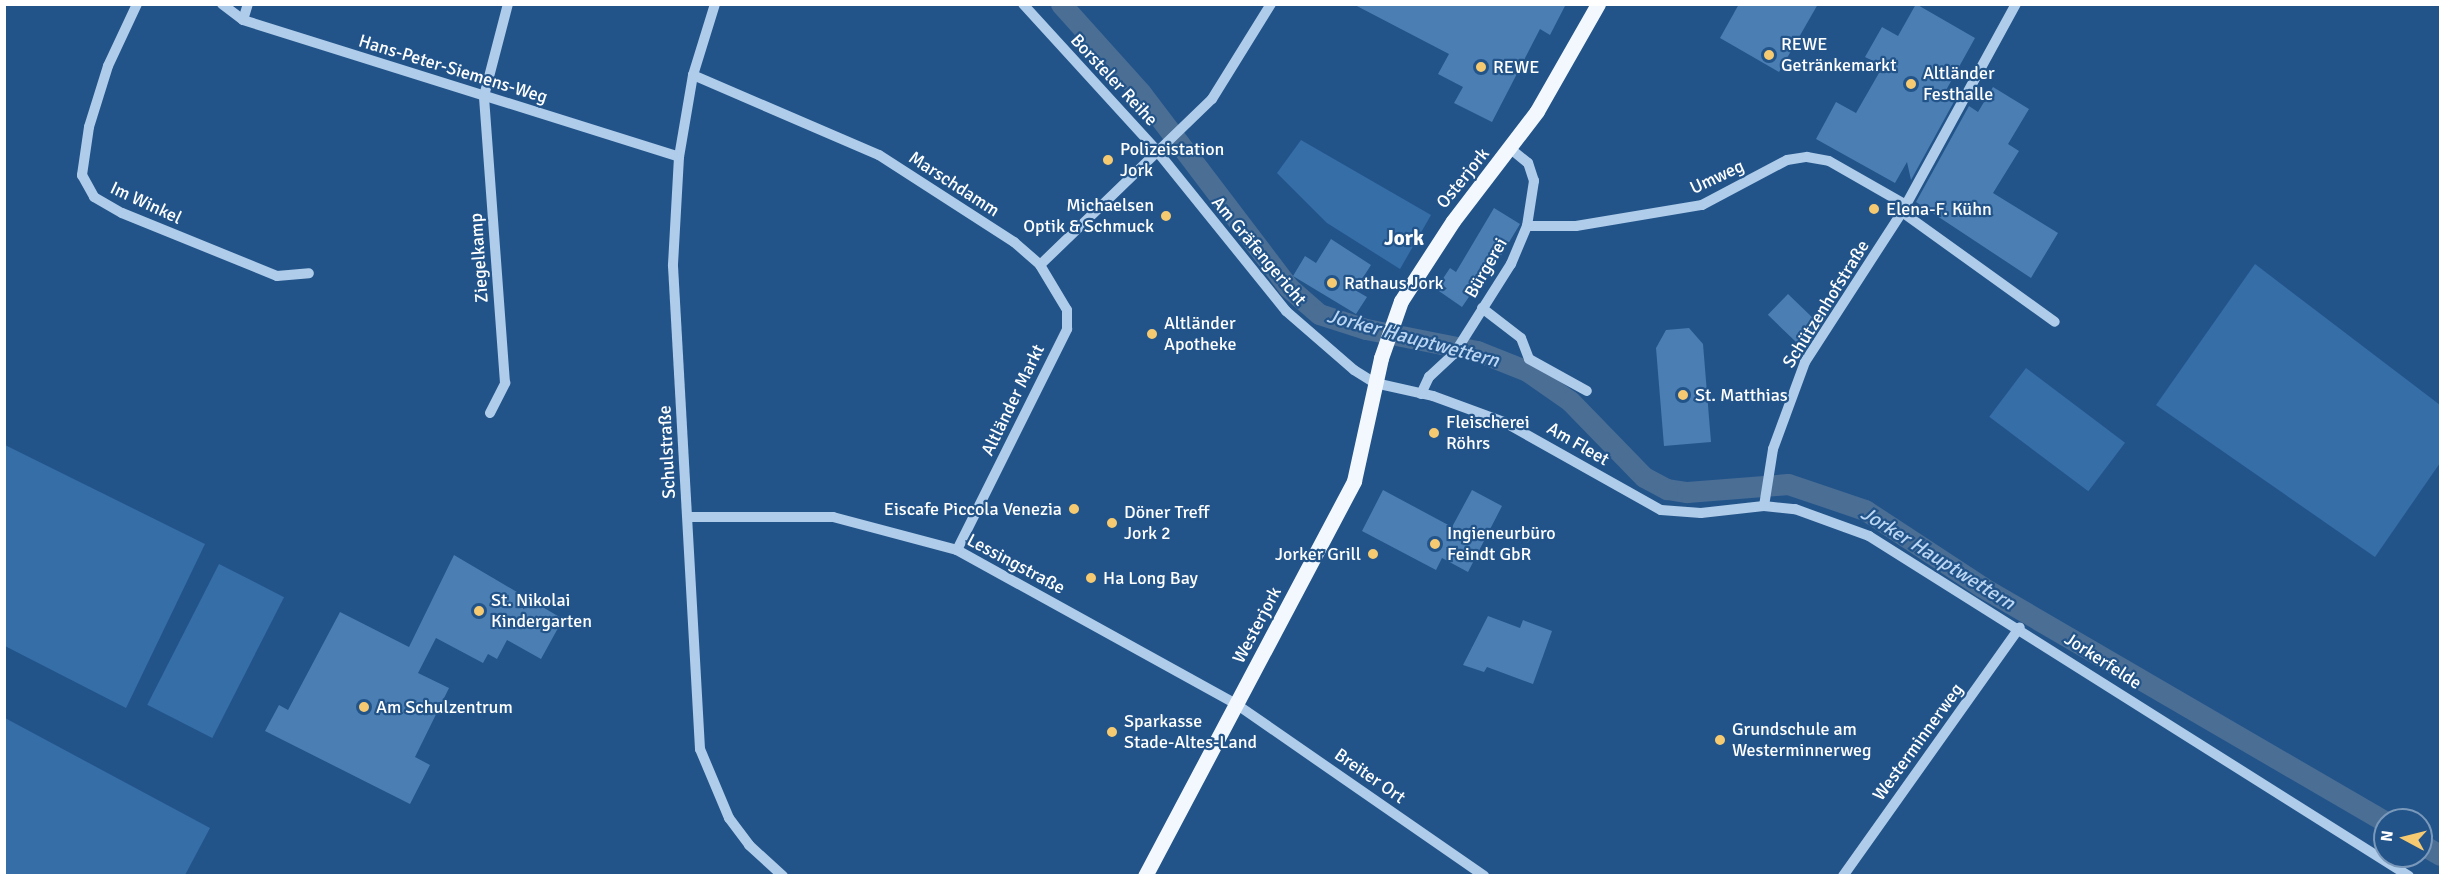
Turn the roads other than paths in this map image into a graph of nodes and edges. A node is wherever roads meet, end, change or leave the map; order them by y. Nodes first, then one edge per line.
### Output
1 (137, 4) edge
2 (222, 4) edge
3 (248, 4) edge
4 (508, 4) edge
5 (715, 4) edge
6 (1023, 4) edge
7 (1271, 4) edge
8 (1598, 4) edge
9 (2016, 4) edge
10 (243, 20) junction
11 (693, 75) junction
12 (484, 96) junction
13 (1511, 149) junction
14 (1157, 151) junction
15 (679, 157) junction
16 (1904, 208) junction
17 (1527, 226) junction
18 (1040, 265) junction
19 (309, 273) dead end
20 (1482, 308) junction
21 (2055, 322) dead end
22 (1376, 383) junction
23 (1587, 391) dead end
24 (1421, 394) junction
25 (490, 413) dead end
26 (1764, 502) junction
27 (688, 517) junction
28 (957, 550) junction
29 (2020, 627) junction
30 (1236, 704) junction
31 (783, 876) edge
32 (1145, 876) edge
33 (1484, 876) edge
34 (1843, 876) edge
35 (2409, 876) edge

1 - 19 street, Im Winkel
2 - 10 street, Hans-Peter-Siemens-Weg
3 - 10 street
4 - 12 street, Ziegelkamp
5 - 11 street, Schulstraße
6 - 14 street, Borsteler Reihe
7 - 14 street
8 - 13 main road, Osterjork
9 - 16 street, Schützenhofstraße
10 - 12 street, Hans-Peter-Siemens-Weg
11 - 15 street, Schulstraße
11 - 18 street, Marschdamm
12 - 15 street, Hans-Peter-Siemens-Weg
12 - 25 street, Ziegelkamp
13 - 17 street, Bürgerei
13 - 22 main road, Osterjork
14 - 18 street
14 - 22 street, Am Gräfengericht
15 - 27 street, Schulstraße
16 - 17 street, Umweg
16 - 21 street, Umweg
16 - 26 street, Schützenhofstraße
17 - 20 street, Bürgerei
18 - 28 street, Altländer Markt
20 - 23 street
20 - 24 street, Bürgerei
22 - 24 street, Am Fleet
22 - 30 main road, Westerjork
24 - 26 street, Am Fleet
26 - 29 street, Jorkerfelde
27 - 28 street, Lessingstraße
27 - 31 street, Schulstraße
28 - 30 street, Lessingstraße
29 - 34 street, Westerminnerweg
29 - 35 street, Jorkerfelde
30 - 32 main road, Westerjork
30 - 33 street, Breiter Ort

